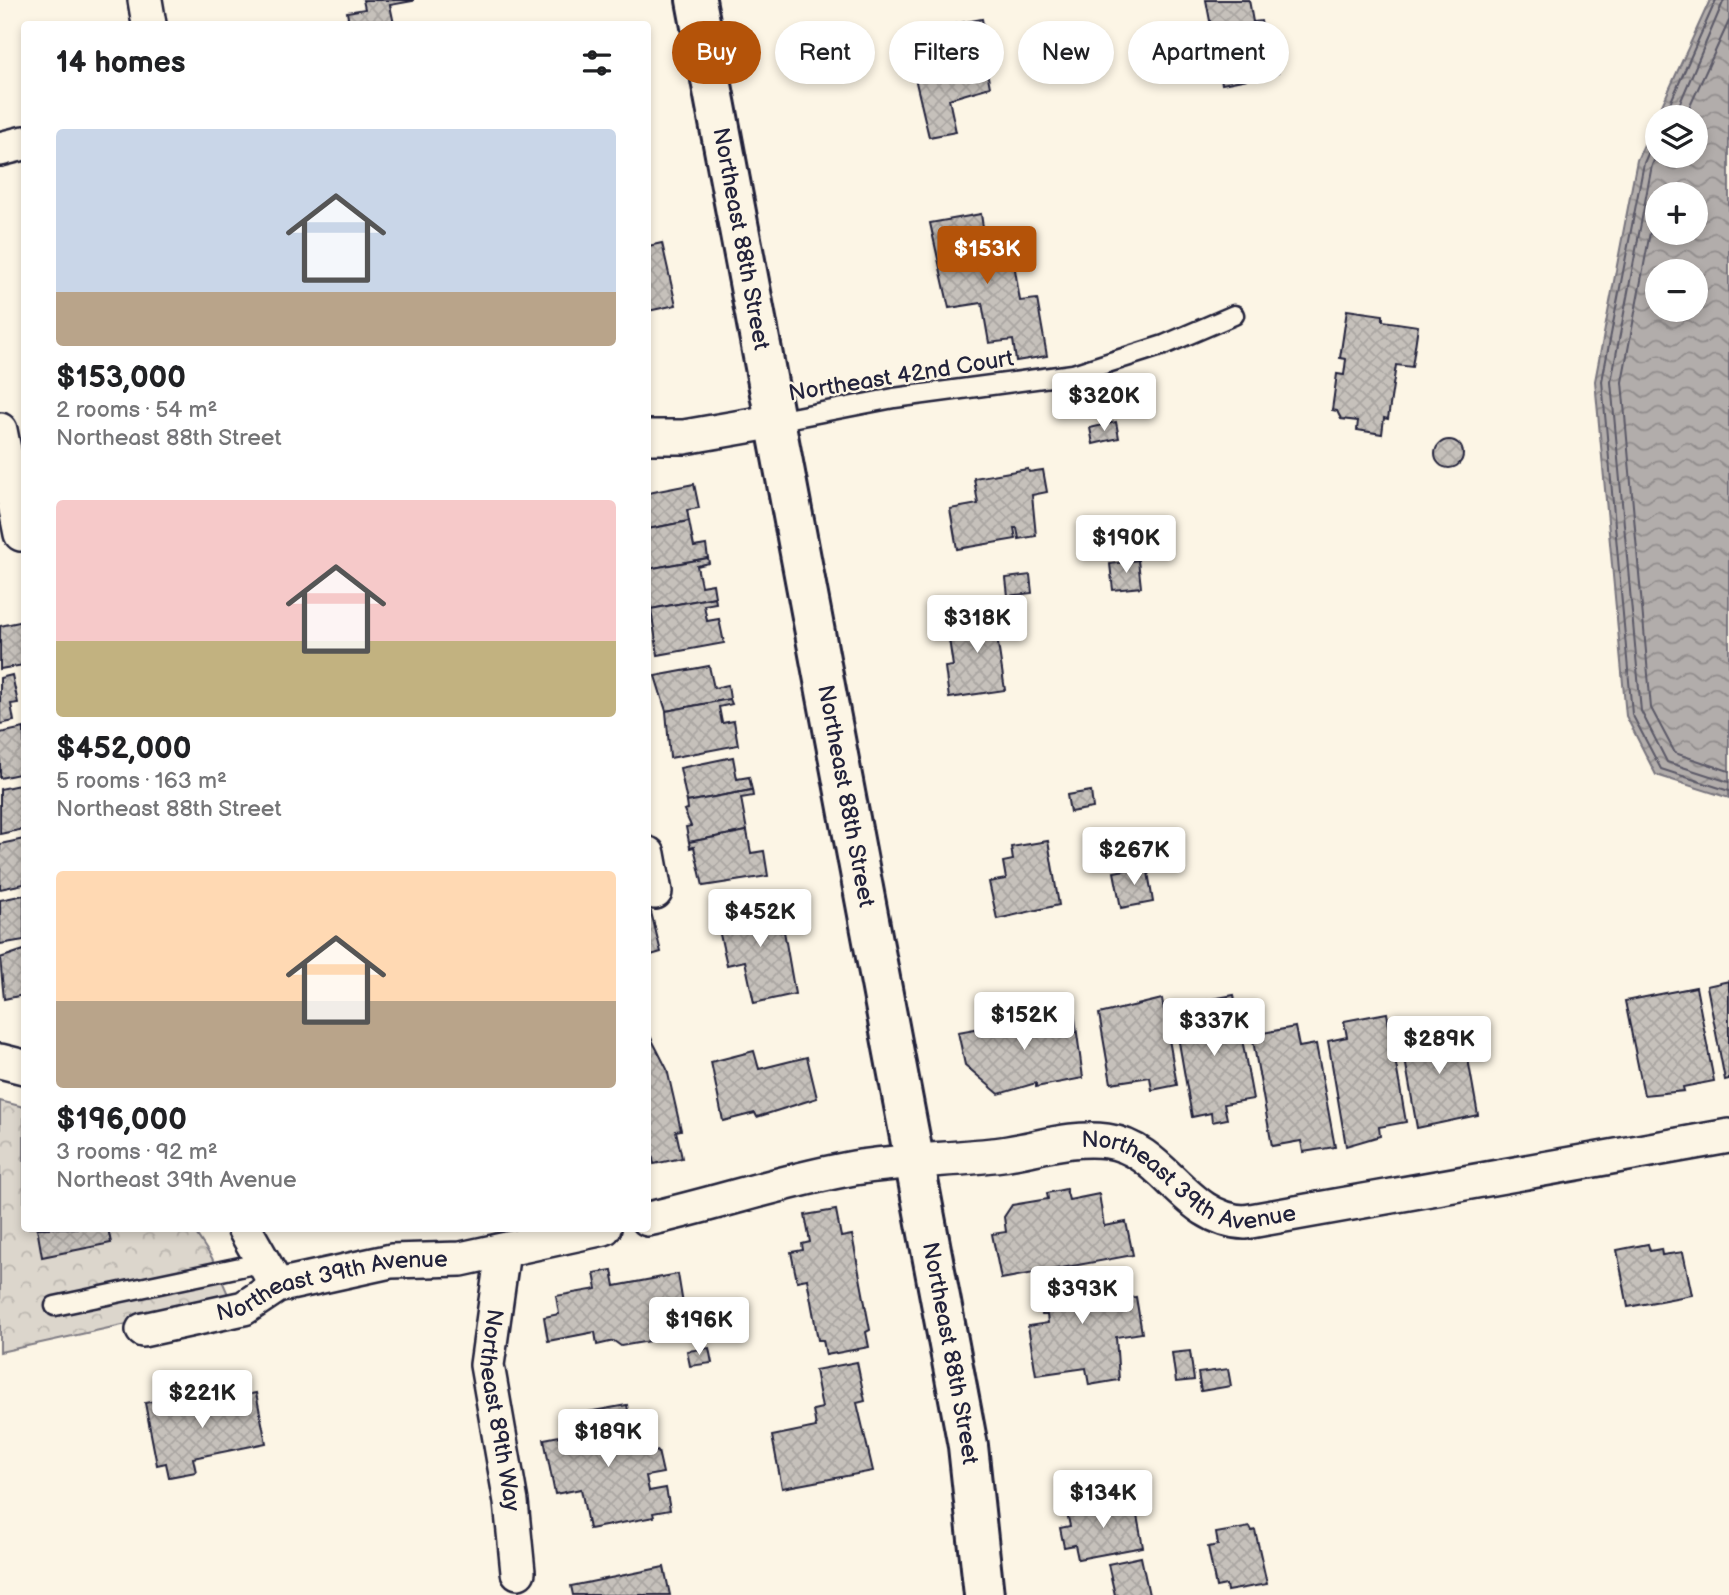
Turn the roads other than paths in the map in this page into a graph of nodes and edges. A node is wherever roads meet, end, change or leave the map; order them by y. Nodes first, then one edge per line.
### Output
1 (145, 0) edge
2 (696, 0) edge
3 (148, 21) edge
4 (21, 144) edge
5 (0, 149) edge
6 (1234, 315) dead end
7 (776, 421) junction
8 (0, 430) edge
9 (651, 437) edge
10 (15, 535) edge
11 (651, 870) edge
12 (655, 892) dead end
13 (0, 1061) edge
14 (21, 1066) edge
15 (1729, 1136) edge
16 (914, 1163) junction
17 (651, 1218) edge
18 (246, 1232) edge
19 (586, 1232) edge
20 (503, 1251) junction
21 (270, 1274) junction
22 (55, 1306) dead end
23 (143, 1330) dead end
24 (518, 1572) dead end
25 (984, 1595) edge

1 - 3 street
2 - 7 street, Northeast 88th Street
4 - 5 street
6 - 7 lane, Northeast 42nd Court
7 - 9 street
7 - 16 street, Northeast 88th Street
8 - 10 street
11 - 12 street
13 - 14 street
15 - 16 street, Northeast 39th Avenue
16 - 17 street, Northeast 39th Avenue
16 - 25 street, Northeast 88th Street
18 - 21 street
19 - 20 street, Northeast 39th Avenue
20 - 21 street, Northeast 39th Avenue
20 - 24 street, Northeast 89th Way
21 - 22 lane
21 - 23 street, Northeast 39th Avenue

